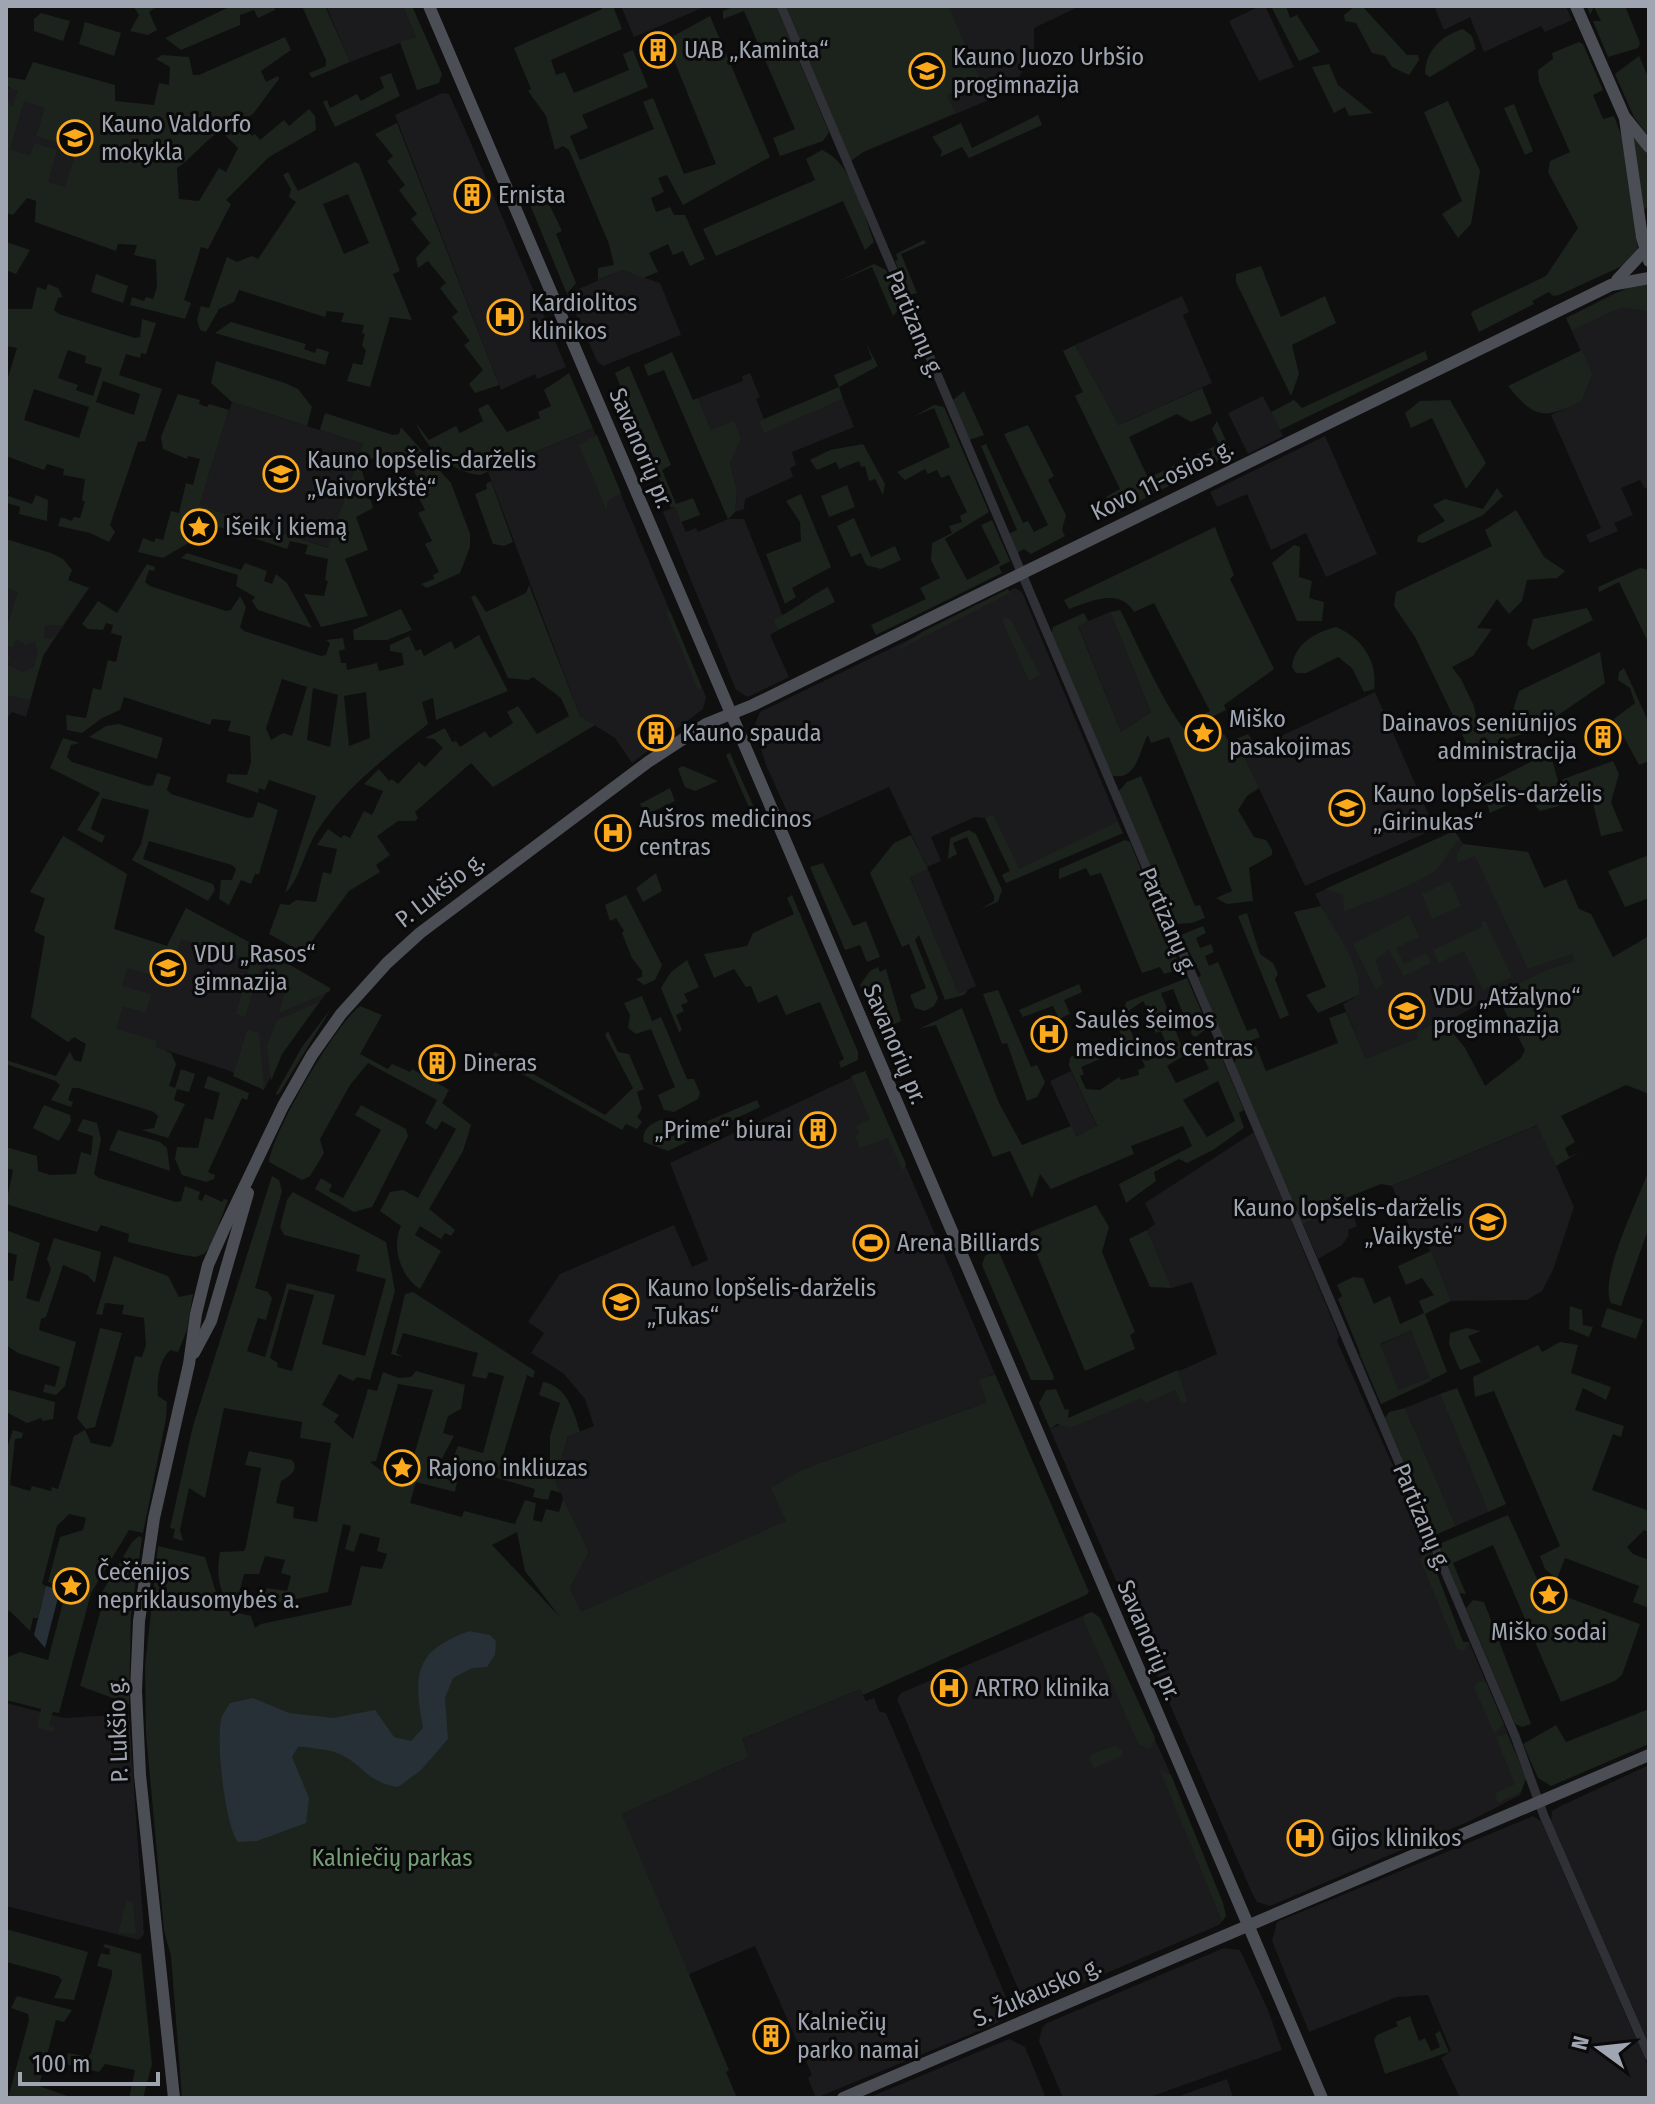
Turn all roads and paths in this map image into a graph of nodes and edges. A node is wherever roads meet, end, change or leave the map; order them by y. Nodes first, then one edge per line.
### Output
1 (429, 6) edge
2 (781, 6) edge
3 (1576, 6) edge
4 (1624, 116) junction
5 (1649, 147) edge
6 (1649, 215) edge
7 (1642, 229) junction
8 (1647, 255) edge
9 (1649, 278) edge
10 (1611, 285) junction
11 (1021, 574) junction
12 (731, 713) junction
13 (253, 1174) junction
14 (189, 1364) junction
15 (1649, 1755) edge
16 (1540, 1801) junction
17 (1248, 1926) junction
18 (1649, 2056) edge
19 (174, 2098) edge
20 (843, 2098) edge
21 (1322, 2098) edge

1 - 12 main road, Savanorių pr.
2 - 11 street, Partizanų g.
3 - 4 main road
4 - 5 main road
4 - 7 main road
6 - 7 main road
7 - 8 main road
8 - 10 main road, Kovo 11-osios g.
9 - 10 main road, Kovo 11-osios g.
10 - 11 main road, Kovo 11-osios g.
11 - 12 main road, Kovo 11-osios g.
11 - 16 street, Partizanų g.
12 - 13 main road, P. Lukšio g.
12 - 17 main road, Savanorių pr.
13 - 14 main road, P. Lukšio g.
13 - 14 main road, P. Lukšio g.
14 - 19 main road, P. Lukšio g.
15 - 16 main road, S. Žukausko g.
16 - 17 main road, S. Žukausko g.
16 - 18 street, Partizanų g.
17 - 20 main road, S. Žukausko g.
17 - 21 main road, Savanorių pr.

